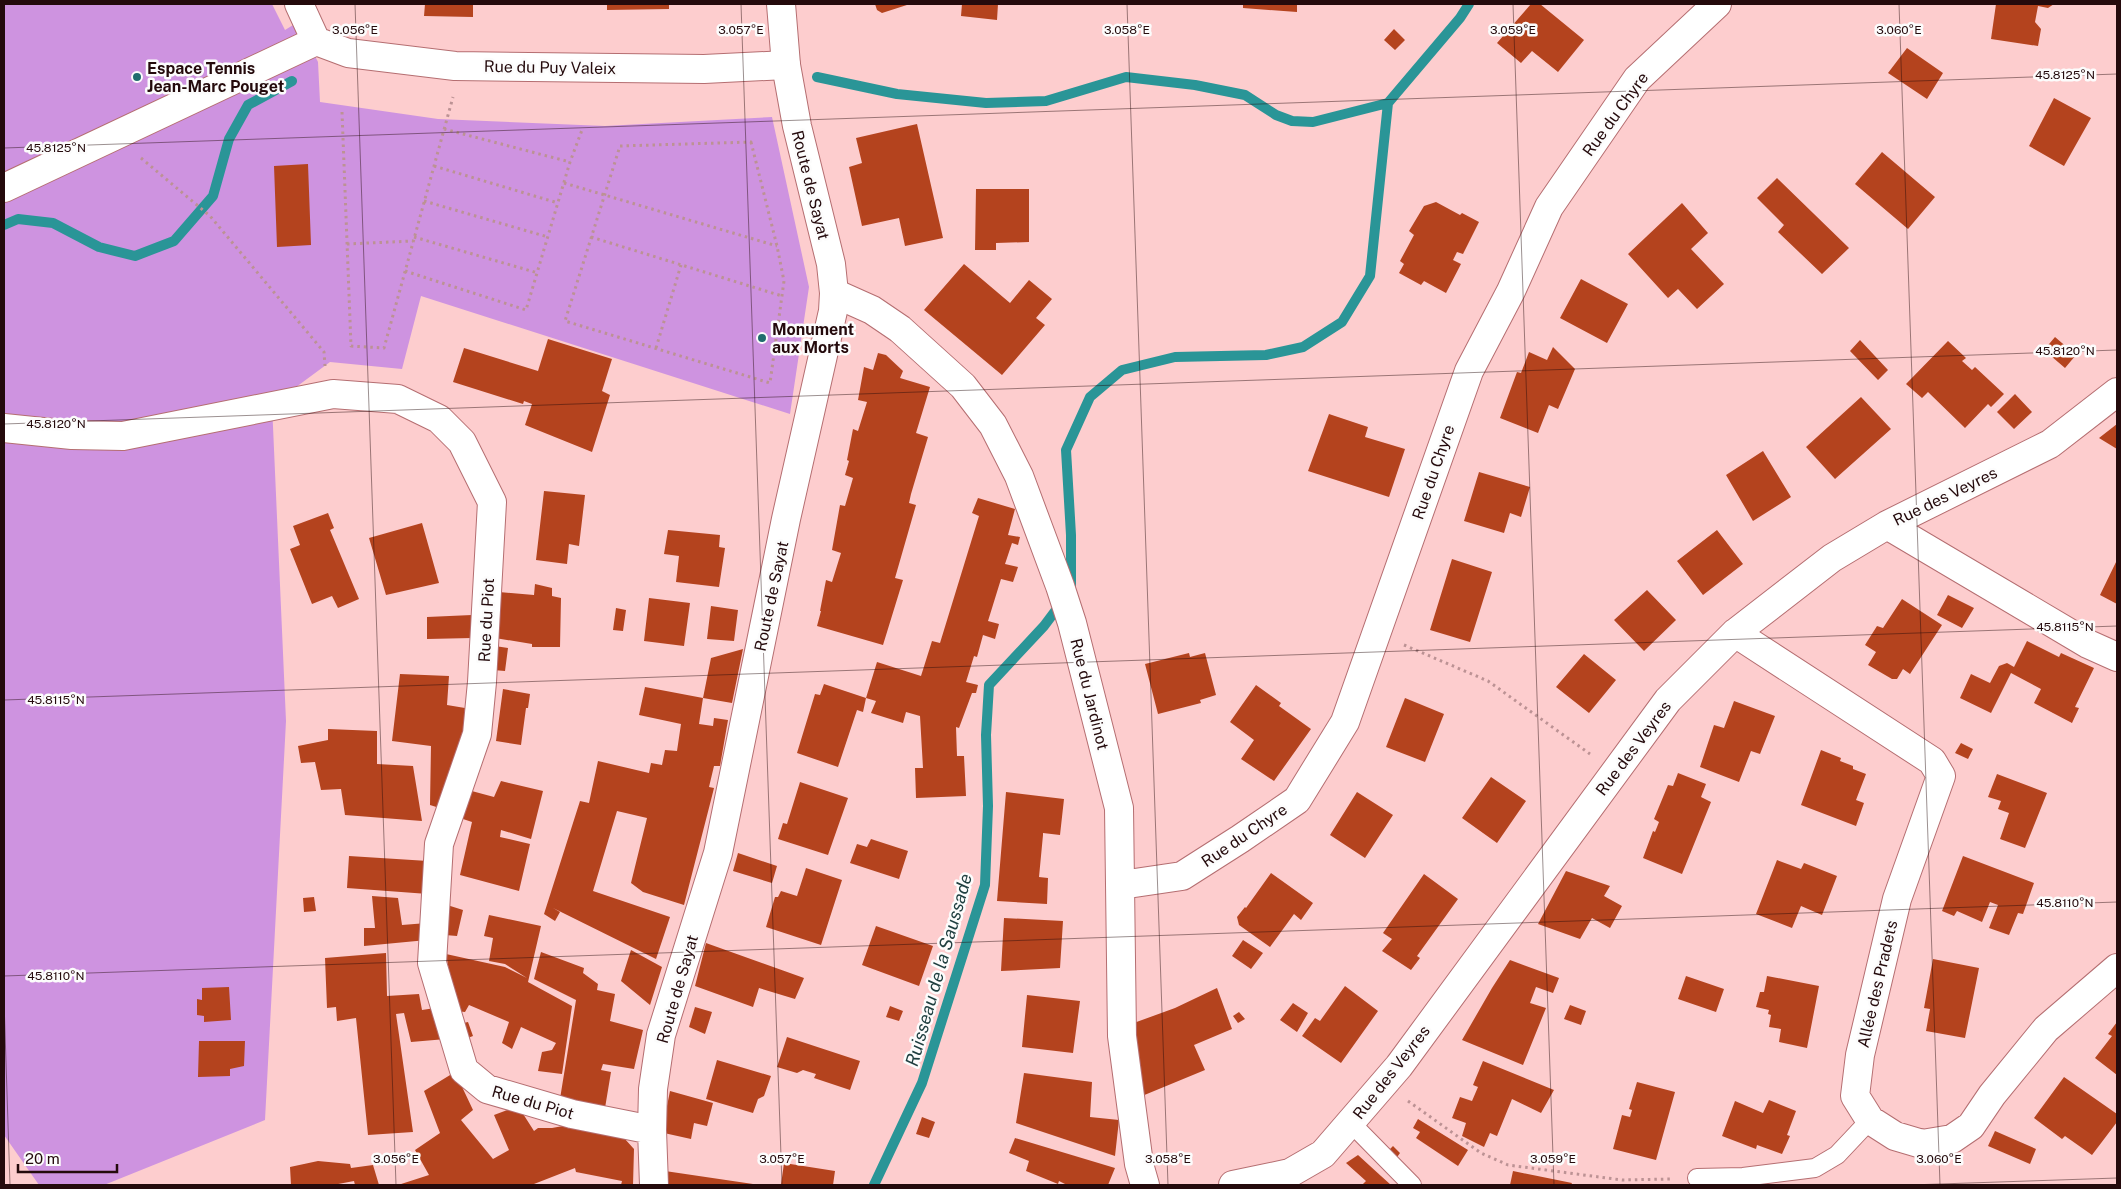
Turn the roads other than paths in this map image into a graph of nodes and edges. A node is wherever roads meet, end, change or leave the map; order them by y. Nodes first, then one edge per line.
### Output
1 (299, 4) edge
2 (780, 4) edge
3 (1717, 4) edge
4 (316, 40) junction
5 (786, 65) junction
6 (4, 188) edge
7 (834, 293) junction
8 (2117, 392) edge
9 (4, 428) edge
10 (1887, 525) junction
11 (1734, 633) junction
12 (2117, 657) edge
13 (1121, 885) junction
14 (2117, 968) edge
15 (1870, 1120) junction
16 (1351, 1123) junction
17 (652, 1130) junction
18 (1697, 1178) road end
19 (1296, 1179) edge
20 (654, 1185) edge
21 (1145, 1185) edge
22 (1233, 1185) edge
23 (1412, 1185) edge

1 - 4 street
2 - 5 street, Route de Sayat
3 - 13 street, Rue du Chyre
4 - 5 street, Rue du Puy Valeix
4 - 6 street
5 - 7 street, Route de Sayat
7 - 13 street, Rue du Jardinot
7 - 17 street, Route de Sayat
8 - 10 street, Rue des Veyres
9 - 17 street, Rue du Piot
10 - 11 street, Rue des Veyres
10 - 12 street
11 - 15 street, Allée des Pradets
11 - 16 street, Rue des Veyres
13 - 21 street, Rue du Jardinot
14 - 15 street, Allée des Pradets
15 - 18 lane
16 - 19 street, Rue des Veyres
16 - 23 lane
17 - 20 street, Route de Sayat
19 - 22 street, Rue des Veyres

